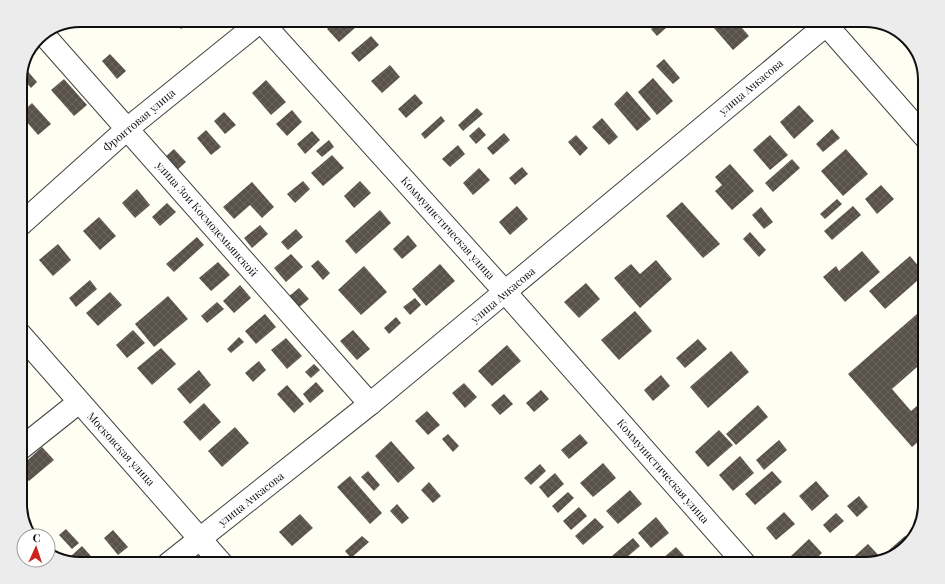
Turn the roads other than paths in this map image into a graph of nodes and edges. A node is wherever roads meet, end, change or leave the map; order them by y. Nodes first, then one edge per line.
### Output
1 (252, 27) edge
2 (267, 27) edge
3 (821, 27) edge
4 (831, 27) edge
5 (48, 39) edge
6 (127, 129) junction
7 (918, 129) edge
8 (27, 219) edge
9 (506, 293) junction
10 (27, 342) edge
11 (79, 402) junction
12 (370, 404) junction
13 (27, 443) edge
14 (200, 538) junction
15 (177, 557) edge
16 (216, 557) edge
17 (739, 557) edge

1 - 6 street, Фронтовая улица
2 - 9 street, Коммунистическая улица
3 - 9 street, улица Ачкасова
4 - 7 street
5 - 6 street, улица Зои Космодемьянской
6 - 8 street, Фронтовая улица
6 - 12 street, улица Зои Космодемьянской
9 - 12 street, улица Ачкасова
9 - 17 street, Коммунистическая улица
10 - 11 street, Московская улица
11 - 13 street
11 - 14 street, Московская улица
12 - 14 street, улица Ачкасова
14 - 15 street, улица Ачкасова
14 - 16 street, Московская улица

